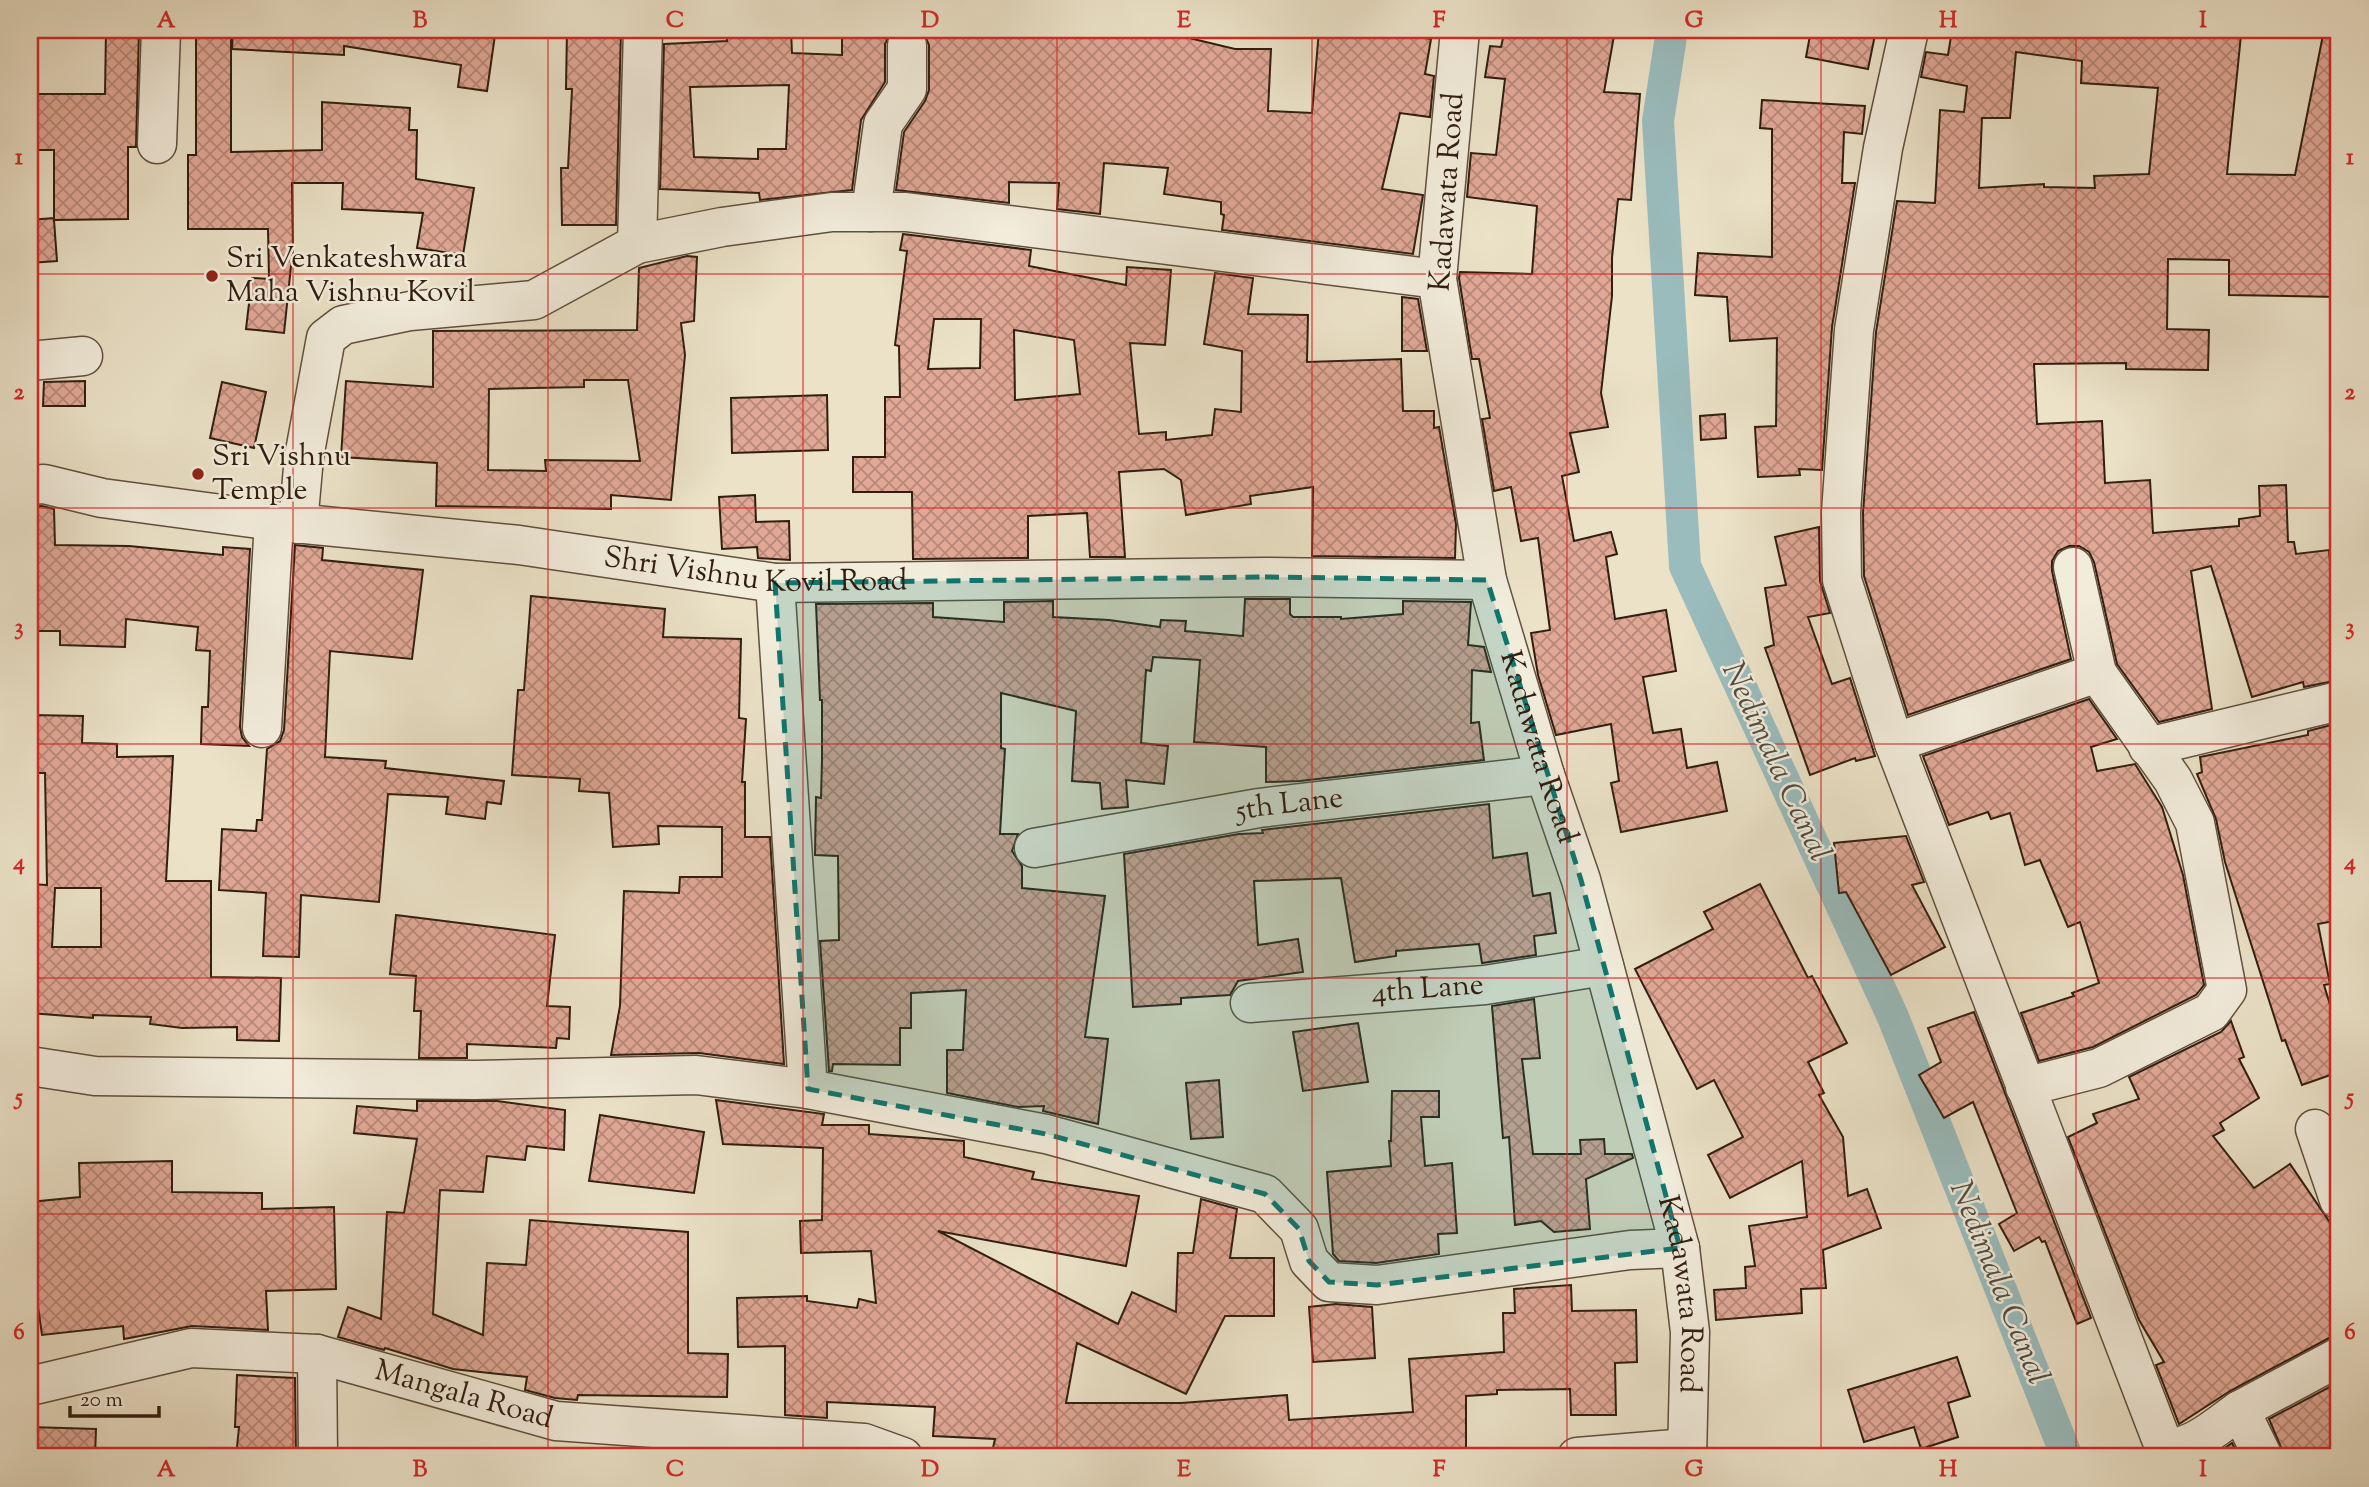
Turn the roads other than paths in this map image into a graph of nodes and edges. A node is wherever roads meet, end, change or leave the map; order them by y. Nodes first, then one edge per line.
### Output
1 (161, 30) edge
2 (643, 30) edge
3 (1460, 30) edge
4 (1909, 30) edge
5 (907, 45) dead end
6 (157, 144) dead end
7 (871, 212) junction
8 (637, 244) junction
9 (1437, 279) junction
10 (83, 356) dead end
11 (30, 361) edge
12 (30, 485) edge
13 (286, 522) junction
14 (2073, 567) dead end
15 (1487, 580) junction
16 (775, 583) junction
17 (2097, 673) junction
18 (2339, 701) edge
19 (262, 728) dead end
20 (1894, 743) junction
21 (2148, 747) junction
22 (1545, 775) junction
23 (1034, 848) dead end
24 (1604, 966) junction
25 (1250, 1003) dead end
26 (30, 1066) edge
27 (2025, 1087) junction
28 (808, 1089) junction
29 (2315, 1129) dead end
30 (2339, 1200) edge
31 (1680, 1248) junction
32 (317, 1354) junction
33 (2339, 1357) edge
34 (30, 1385) edge
35 (2240, 1410) junction
36 (1687, 1453) edge
37 (318, 1457) edge
38 (903, 1457) edge
39 (1577, 1457) edge
40 (2263, 1457) edge

1 - 6 street
2 - 8 street
3 - 9 street, Kadawata Road
4 - 20 street
5 - 7 street
7 - 8 street
7 - 9 street
8 - 13 street
9 - 15 street, Kadawata Road
10 - 11 street
12 - 13 street, Shri Vishnu Kovil Road
13 - 16 street, Shri Vishnu Kovil Road
13 - 19 street
14 - 17 street
15 - 16 street, Shri Vishnu Kovil Road
15 - 22 street, Kadawata Road
16 - 28 street
17 - 20 street
17 - 21 street
18 - 21 street
20 - 27 street
21 - 27 street
22 - 23 street, 5th Lane
22 - 24 street, Kadawata Road
24 - 25 street, 4th Lane
24 - 31 street, Kadawata Road
26 - 28 street
27 - 35 street
28 - 31 street
29 - 30 street
31 - 36 street, Kadawata Road
32 - 34 street, Mangala Road
32 - 37 street
32 - 38 street, Mangala Road
33 - 35 street
35 - 40 street
36 - 39 street

